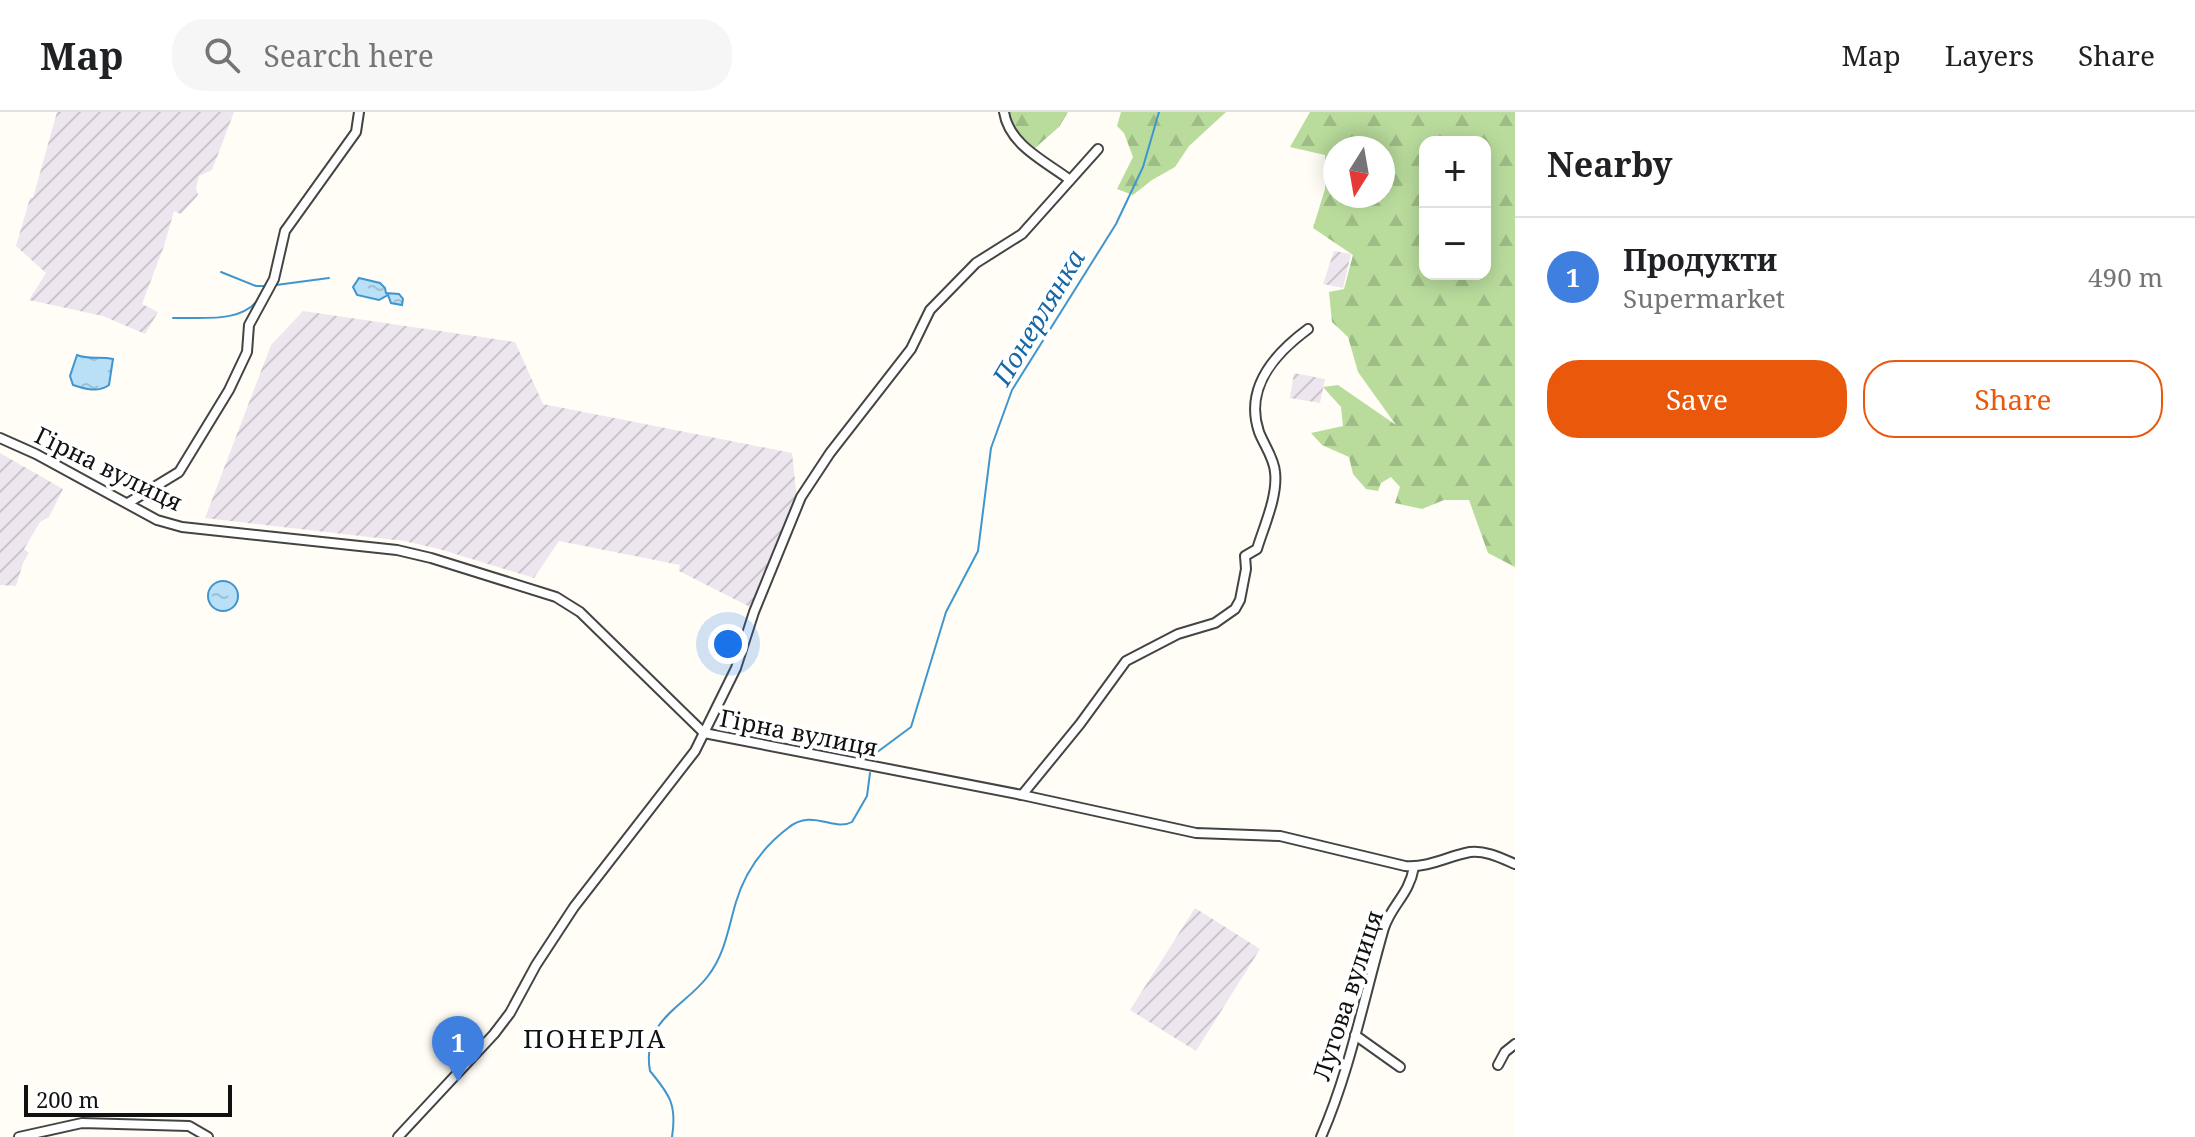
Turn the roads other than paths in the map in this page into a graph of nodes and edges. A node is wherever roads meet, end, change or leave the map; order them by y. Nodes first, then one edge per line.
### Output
1 (359, 112) edge
2 (1004, 112) edge
3 (1098, 149) dead end
4 (1070, 180) junction
5 (1308, 329) dead end
6 (0, 438) edge
7 (128, 503) junction
8 (704, 733) junction
9 (1022, 795) junction
10 (1515, 864) edge
11 (1414, 867) junction
12 (1355, 1035) junction
13 (1515, 1044) edge
14 (1498, 1065) dead end
15 (1400, 1067) dead end
16 (19, 1137) edge
17 (208, 1137) edge
18 (398, 1137) edge
19 (1321, 1137) edge

1 - 7 street
2 - 4 street
3 - 4 street
4 - 8 street
5 - 9 street
6 - 7 street, Гірна вулиця
7 - 8 street, Гірна вулиця
8 - 9 street, Гірна вулиця
8 - 18 street
9 - 11 street, Гірна вулиця
10 - 11 street, Гірна вулиця
11 - 12 street, Лугова вулиця
12 - 15 street
12 - 19 street, Лугова вулиця
13 - 14 street
16 - 17 street

